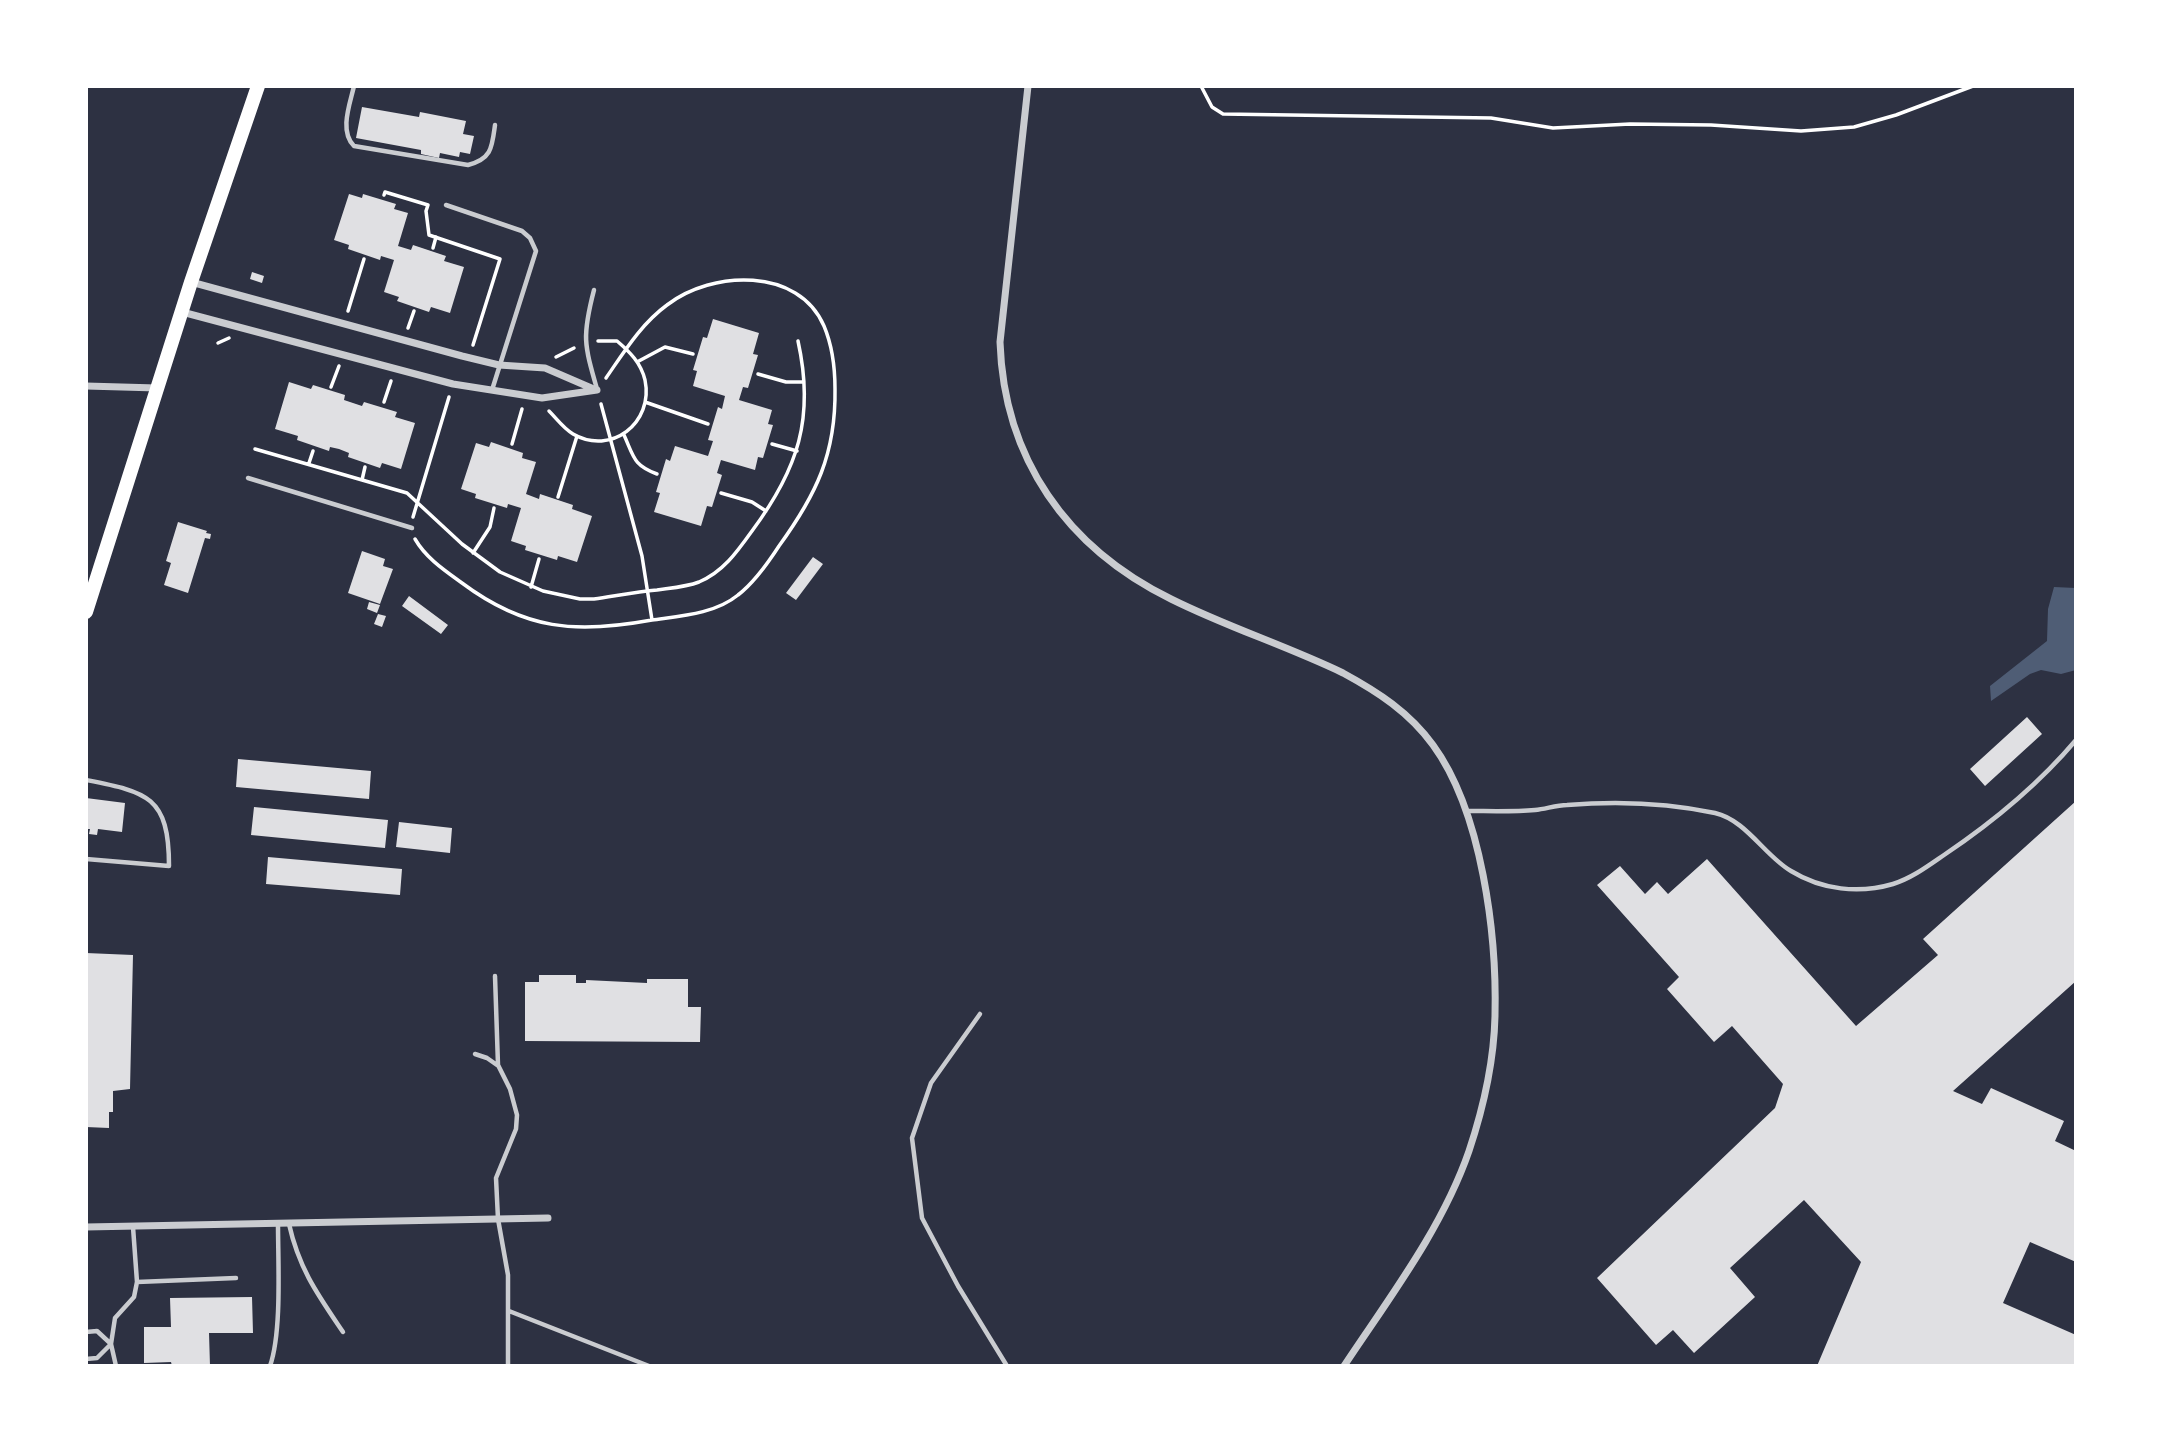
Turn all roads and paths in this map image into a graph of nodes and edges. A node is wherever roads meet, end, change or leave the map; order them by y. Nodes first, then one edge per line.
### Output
1 (258, 86) edge
2 (354, 86) edge
3 (1028, 86) edge
4 (1201, 86) edge
5 (1973, 86) edge
6 (495, 125) dead end
7 (384, 195) dead end
8 (446, 205) dead end
9 (436, 237) junction
10 (433, 248) dead end
11 (364, 259) dead end
12 (191, 282) junction
13 (594, 290) dead end
14 (414, 311) dead end
15 (182, 312) junction
16 (347, 315) dead end
17 (416, 334) dead end
18 (797, 341) dead end
19 (463, 345) dead end
20 (693, 355) dead end
21 (637, 362) dead end
22 (499, 365) junction
23 (339, 366) dead end
24 (758, 374) dead end
25 (391, 381) dead end
26 (804, 382) junction
27 (453, 384) junction
28 (86, 386) edge
29 (331, 387) dead end
30 (158, 388) junction
31 (597, 390) junction
32 (492, 391) junction
33 (384, 402) dead end
34 (645, 402) dead end
35 (523, 406) dead end
36 (708, 424) dead end
37 (624, 435) dead end
38 (577, 436) dead end
39 (512, 444) dead end
40 (772, 444) dead end
41 (255, 449) dead end
42 (313, 451) dead end
43 (797, 451) junction
44 (309, 464) junction
45 (365, 467) dead end
46 (657, 474) dead end
47 (248, 478) dead end
48 (362, 480) junction
49 (721, 493) dead end
50 (558, 497) dead end
51 (418, 501) junction
52 (494, 508) dead end
53 (766, 511) junction
54 (412, 528) junction
55 (473, 553) junction
56 (539, 559) dead end
57 (531, 587) junction
58 (647, 591) junction
59 (86, 611) edge
60 (652, 620) junction
61 (2076, 740) edge
62 (86, 780) edge
63 (1465, 811) junction
64 (86, 859) edge
65 (495, 976) dead end
66 (981, 1014) dead end
67 (475, 1054) dead end
68 (498, 1065) junction
69 (548, 1218) dead end
70 (498, 1219) junction
71 (278, 1224) junction
72 (289, 1224) junction
73 (86, 1227) edge
74 (133, 1227) junction
75 (236, 1278) dead end
76 (137, 1282) junction
77 (509, 1311) junction
78 (86, 1332) edge
79 (343, 1332) dead end
80 (111, 1344) junction
81 (86, 1359) edge
82 (116, 1366) edge
83 (270, 1366) edge
84 (508, 1366) edge
85 (649, 1366) edge
86 (1007, 1366) edge
87 (1344, 1366) edge

1 - 12 highway
2 - 6 lane
3 - 63 street
4 - 5 path
7 - 9 path
8 - 22 lane
9 - 10 path
9 - 19 path
11 - 16 path
12 - 15 highway
12 - 22 street
13 - 31 lane
14 - 17 path
15 - 27 street
15 - 30 highway
18 - 26 path
20 - 21 path
22 - 31 street
22 - 32 lane
23 - 29 path
24 - 26 path
25 - 33 path
26 - 43 path
27 - 32 street
27 - 51 path
28 - 30 street
30 - 59 highway
31 - 32 street
31 - 58 path
31 - 60 path
34 - 36 path
35 - 39 path
37 - 46 path
38 - 50 path
40 - 43 path
41 - 44 path
42 - 44 path
43 - 53 path
44 - 48 path
45 - 48 path
47 - 54 lane
48 - 51 path
49 - 53 path
51 - 54 path
51 - 55 path
52 - 55 path
53 - 58 path
54 - 60 path
55 - 57 path
56 - 57 path
57 - 58 path
58 - 60 path
61 - 63 lane
62 - 64 lane
63 - 87 street
65 - 68 lane
66 - 86 lane
67 - 68 lane
68 - 70 lane
69 - 70 street
70 - 72 street
70 - 77 lane
71 - 72 street
71 - 74 street
71 - 83 lane
72 - 79 lane
73 - 74 street
74 - 76 lane
75 - 76 lane
76 - 80 lane
77 - 84 lane
77 - 85 lane
78 - 80 lane
80 - 81 lane
80 - 82 lane

